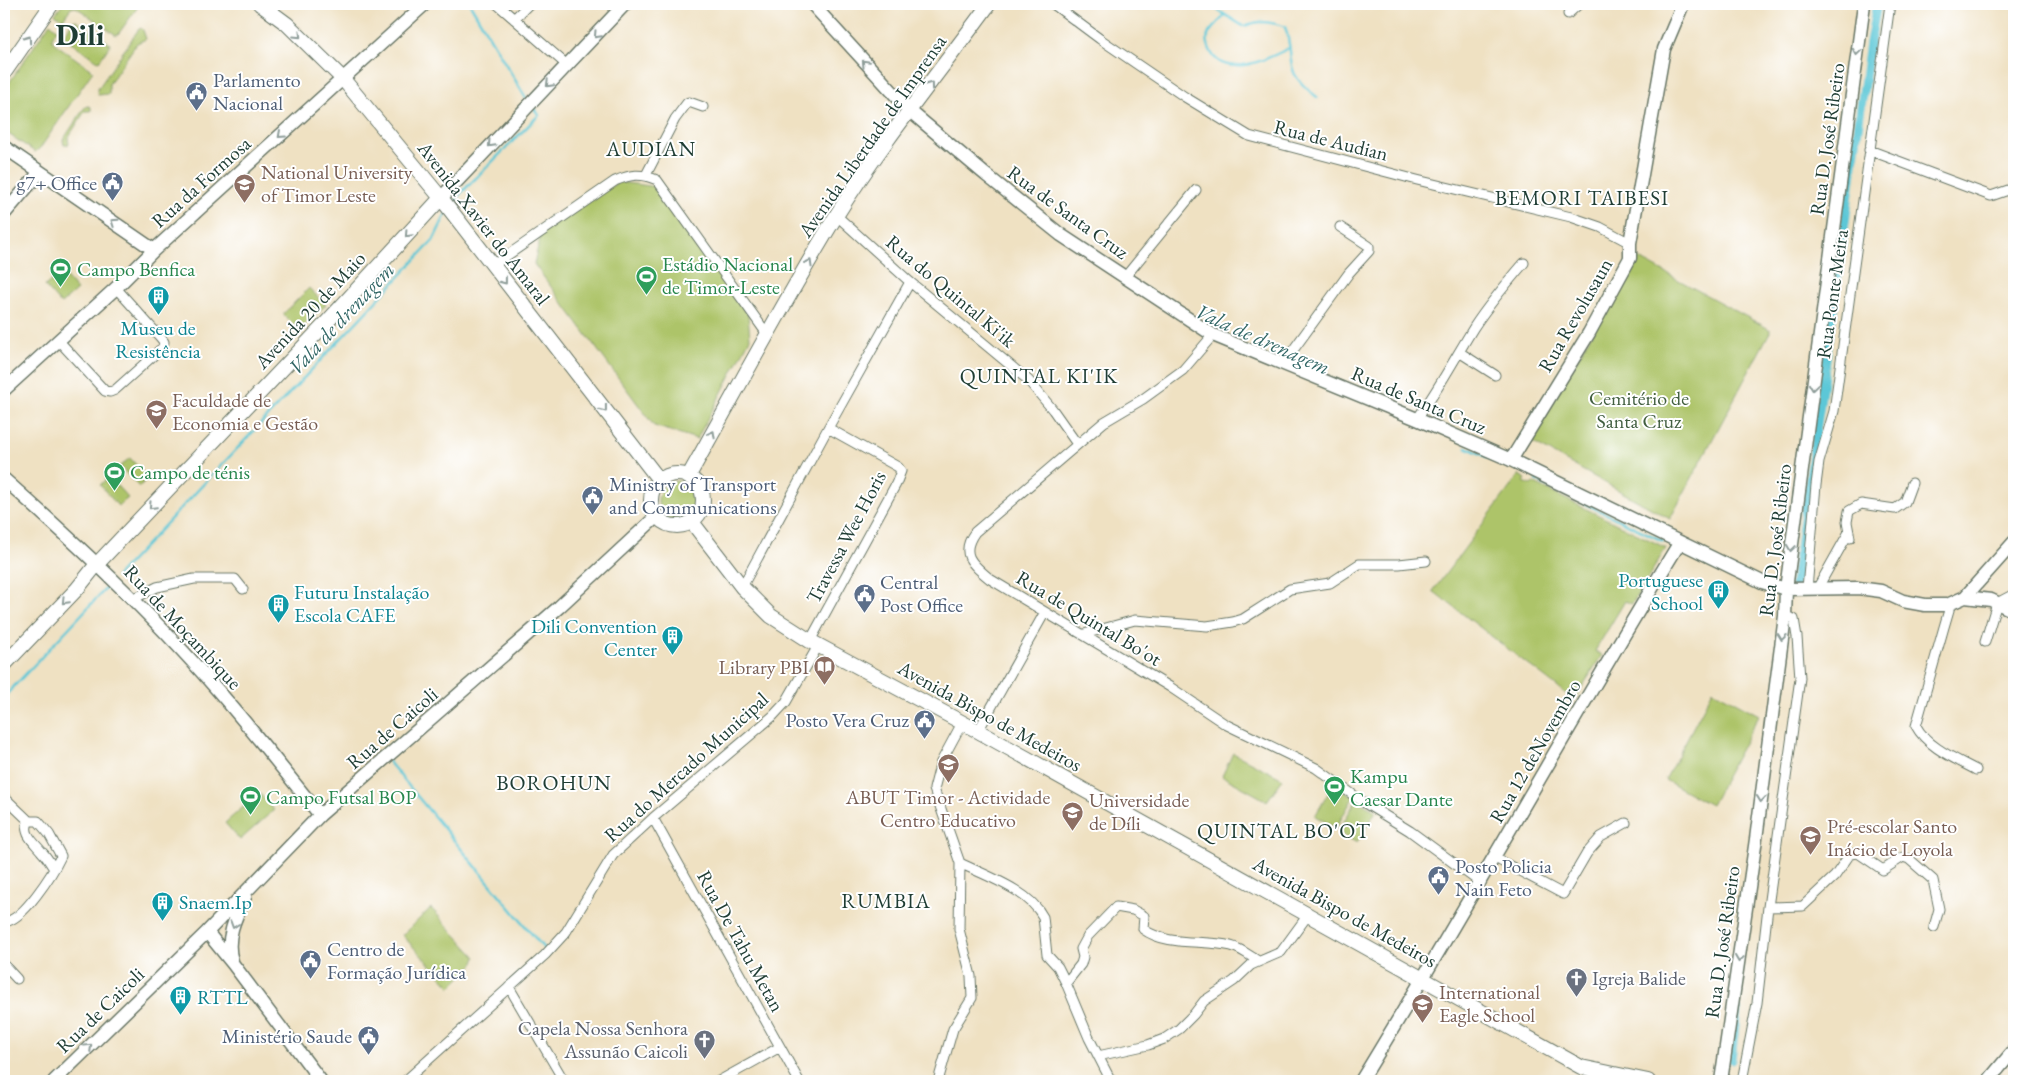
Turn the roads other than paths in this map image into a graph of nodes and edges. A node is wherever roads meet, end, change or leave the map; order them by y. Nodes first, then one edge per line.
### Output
1 (52, 4) edge
2 (260, 4) edge
3 (425, 4) edge
4 (497, 4) edge
5 (529, 4) edge
6 (626, 4) edge
7 (812, 4) edge
8 (989, 4) edge
9 (1054, 4) edge
10 (1580, 4) edge
11 (1682, 4) edge
12 (1864, 4) edge
13 (1890, 4) edge
14 (1568, 14) dead end
15 (514, 19) junction
16 (568, 66) junction
17 (4, 73) edge
18 (343, 79) junction
19 (703, 107) dead end
20 (910, 111) junction
21 (4, 147) edge
22 (1869, 150) junction
23 (40, 172) junction
24 (646, 175) junction
25 (2014, 188) edge
26 (1196, 190) dead end
27 (440, 198) junction
28 (4, 214) edge
29 (837, 216) junction
30 (1340, 228) dead end
31 (1630, 243) junction
32 (154, 250) junction
33 (1524, 264) dead end
34 (492, 266) junction
35 (1125, 277) junction
36 (910, 282) junction
37 (116, 288) junction
38 (767, 334) junction
39 (1211, 338) junction
40 (58, 340) junction
41 (1460, 352) junction
42 (1283, 364) junction
43 (1495, 375) dead end
44 (4, 390) edge
45 (1417, 419) junction
46 (828, 428) junction
47 (1077, 444) junction
48 (1511, 460) junction
49 (688, 477) junction
50 (4, 478) edge
51 (660, 481) junction
52 (1912, 483) dead end
53 (657, 516) junction
54 (692, 522) junction
55 (1680, 542) junction
56 (2014, 542) edge
57 (1426, 562) dead end
58 (97, 564) junction
59 (742, 587) junction
60 (243, 589) dead end
61 (1786, 589) junction
62 (1812, 589) junction
63 (2014, 594) edge
64 (1965, 597) junction
65 (133, 599) junction
66 (1997, 602) junction
67 (1947, 605) junction
68 (2014, 611) edge
69 (1045, 612) junction
70 (1784, 616) junction
71 (1084, 634) junction
72 (1985, 642) dead end
73 (814, 643) junction
74 (4, 665) edge
75 (962, 723) junction
76 (978, 731) junction
77 (1976, 770) dead end
78 (4, 797) edge
79 (320, 815) junction
80 (653, 818) junction
81 (29, 821) junction
82 (1626, 823) dead end
83 (1495, 858) junction
84 (960, 863) junction
85 (54, 869) junction
86 (1481, 883) junction
87 (250, 888) junction
88 (1768, 907) junction
89 (1305, 919) dead end
90 (4, 922) edge
91 (1934, 927) dead end
92 (207, 932) junction
93 (1258, 961) junction
94 (233, 964) junction
95 (4, 965) edge
96 (17, 979) dead end
97 (1424, 979) junction
98 (1066, 983) junction
99 (508, 987) junction
100 (780, 1047) junction
101 (2014, 1050) edge
102 (1098, 1056) junction
103 (1994, 1079) edge
104 (54, 1081) edge
105 (322, 1081) edge
106 (405, 1081) edge
107 (564, 1081) edge
108 (719, 1081) edge
109 (799, 1081) edge
110 (938, 1081) edge
111 (1111, 1081) edge
112 (1361, 1081) edge
113 (1648, 1081) edge
114 (1721, 1081) edge
115 (1742, 1081) edge

17 -> 1 main road
2 -> 18 main road, Avenida Xavier do Amaral
3 - 18 street, Rua da Formosa
4 - 15 street
5 - 15 street
6 -> 16 street, Avenida 20 de Maio
20 -> 7 street, Rua de Santa Cruz
20 -> 8 main road, Avenida Liberdade de Imprensa
9 - 31 street, Rua de Audian
10 - 14 street
11 - 31 street, Rua Revolusaun
12 -> 61 street, Rua D. José Ribeiro
13 - 22 street, Rua Ponte Meira
15 - 16 street
16 -> 27 street, Avenida 20 de Maio
18 - 27 main road, Avenida Xavier do Amaral
18 -> 32 street, Rua da Formosa
19 - 24 street
20 - 29 main road, Avenida Liberdade de Imprensa
20 - 35 street, Rua de Santa Cruz
21 - 23 street
22 - 25 street
22 - 62 street, Rua Ponte Meira
23 - 28 street
32 -> 23 street
24 - 34 street
24 - 38 street
26 - 35 street
27 - 34 main road, Avenida Xavier do Amaral
27 -> 58 main road, Avenida 20 de Maio
29 - 36 street, Rua do Quintal Ki'ik
38 -> 29 main road, Avenida Liberdade de Imprensa
30 - 42 street
31 - 48 street, Rua Revolusaun
32 - 37 street, Rua da Formosa
33 - 41 street
34 -> 51 main road, Avenida Xavier do Amaral
35 - 39 street, Rua de Santa Cruz
36 - 46 street
36 - 47 street, Rua do Quintal Ki'ik
37 - 40 street, Rua da Formosa
37 - 40 street
49 -> 38 main road, Avenida Liberdade de Imprensa
39 - 42 street, Rua de Santa Cruz
39 - 47 street, Rua de Quintal Bo'ot
40 - 44 street, Rua da Formosa
41 - 43 street
41 - 45 street
42 - 45 street, Rua de Santa Cruz
45 - 48 street, Rua de Santa Cruz
46 - 59 street
46 - 73 street, Travessa Wee Horis
47 - 69 street, Rua de Quintal Bo'ot
48 - 55 street, Rua de Santa Cruz
49 - 51 main road
49 - 54 main road
50 - 58 street, Rua de Moçambique
51 - 53 main road
52 - 62 street
53 - 54 main road
53 - 79 street, Rua de Caicoli
54 - 59 main road, Avenida Bispo de Medeiros
55 - 61 street, Rua de Santa Cruz
55 - 83 street, Rua 12 deNovembro
56 - 64 street
57 - 71 street
58 - 65 street, Rua de Moçambique
58 -> 74 main road, Avenida 20 de Maio
59 - 73 main road, Avenida Bispo de Medeiros
60 - 65 street
61 - 62 street, Rua de Santa Cruz
61 - 70 street, Rua D. José Ribeiro
62 - 67 street, Rua de Santa Cruz
63 - 66 street
64 - 66 street
64 - 67 street, Rua de Santa Cruz
65 - 79 street, Rua de Moçambique
66 - 68 street
66 - 72 street
67 - 77 street
69 - 71 street, Rua de Quintal Bo'ot
69 - 76 street
70 - 88 street
70 -> 114 street, Rua D. José Ribeiro
71 - 86 street, Rua de Quintal Bo'ot
73 - 75 main road, Avenida Bispo de Medeiros
73 - 80 street, Rua do Mercado Municipal
75 - 76 main road, Avenida Bispo de Medeiros
75 - 84 street
76 - 97 main road, Avenida Bispo de Medeiros
78 - 81 street
79 - 87 street, Rua de Caicoli
80 - 99 street, Rua do Mercado Municipal
80 - 100 street, Rua De Tahu Metan
81 - 85 street
81 - 85 street
82 - 83 street
83 - 86 street, Rua 12 deNovembro
84 - 98 street
84 - 110 street
85 - 90 street
86 - 97 street, Rua 12 deNovembro
87 - 92 street, Rua de Caicoli
87 -> 94 street
88 - 91 street
88 - 115 street
89 - 93 street
92 - 94 street
104 -> 92 street, Rua de Caicoli
93 - 98 street
93 - 102 street
94 - 105 street
95 - 96 street
97 - 112 street, Rua 12 deNovembro
97 - 113 main road, Avenida Bispo de Medeiros
98 - 102 street
99 - 106 street, Rua do Mercado Municipal
99 - 107 street
100 - 108 street
100 - 109 street, Rua De Tahu Metan
101 - 103 street
102 - 111 street

